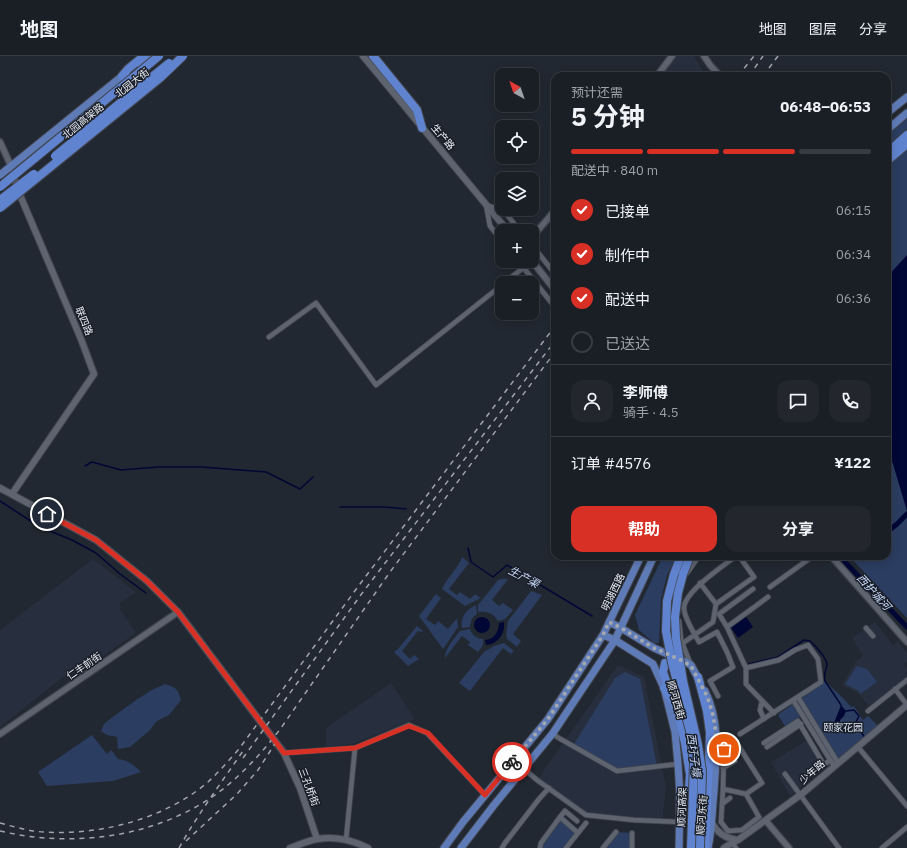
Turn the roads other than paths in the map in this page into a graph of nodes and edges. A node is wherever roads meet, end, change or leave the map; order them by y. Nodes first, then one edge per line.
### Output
1 (144, 56) edge
2 (150, 56) edge
3 (159, 56) edge
4 (177, 56) edge
5 (183, 56) edge
6 (363, 56) edge
7 (373, 56) edge
8 (672, 56) edge
9 (704, 56) edge
10 (660, 72) edge
11 (716, 72) edge
12 (122, 76) junction
13 (907, 97) edge
14 (891, 110) edge
15 (907, 113) edge
16 (891, 127) edge
17 (422, 128) junction
18 (907, 130) edge
19 (907, 135) edge
20 (0, 142) edge
21 (891, 144) edge
22 (907, 144) edge
23 (891, 149) edge
24 (891, 157) edge
25 (11, 166) junction
26 (0, 174) edge
27 (0, 187) edge
28 (17, 188) junction
29 (0, 201) edge
30 (486, 205) junction
31 (0, 208) edge
32 (551, 215) edge
33 (502, 224) edge
34 (515, 224) edge
35 (539, 229) edge
36 (495, 232) edge
37 (539, 254) edge
38 (523, 268) joint
39 (538, 268) edge
40 (551, 269) edge
41 (513, 276) edge
42 (551, 285) edge
43 (495, 290) edge
44 (551, 302) edge
45 (269, 336) dead end
46 (0, 488) edge
47 (12, 494) junction
48 (639, 560) edge
49 (652, 560) edge
50 (679, 560) edge
51 (688, 560) edge
52 (695, 560) edge
53 (731, 560) edge
54 (743, 560) edge
55 (807, 560) edge
56 (835, 560) edge
57 (700, 583) junction
58 (770, 587) dead end
59 (753, 589) dead end
60 (768, 598) dead end
61 (716, 604) junction
62 (178, 612) junction
63 (609, 622) junction
64 (713, 622) junction
65 (727, 627) junction
66 (621, 628) junction
67 (866, 628) dead end
68 (717, 632) junction
69 (695, 634) junction
70 (603, 635) junction
71 (873, 636) dead end
72 (615, 640) junction
73 (907, 642) edge
74 (683, 643) junction
75 (683, 661) junction
76 (665, 662) junction
77 (691, 666) junction
78 (746, 668) junction
79 (659, 676) junction
80 (698, 677) junction
81 (907, 680) edge
82 (664, 688) junction
83 (895, 689) junction
84 (718, 696) dead end
85 (798, 697) junction
86 (793, 700) junction
87 (762, 701) junction
88 (907, 705) edge
89 (677, 710) junction
90 (868, 711) dead end
91 (774, 713) junction
92 (764, 719) junction
93 (553, 733) junction
94 (0, 734) edge
95 (740, 734) dead end
96 (765, 745) dead end
97 (858, 746) junction
98 (355, 748) junction
99 (716, 749) junction
100 (724, 749) junction
101 (284, 753) junction
102 (735, 760) dead end
103 (830, 760) junction
104 (678, 764) junction
105 (836, 765) junction
106 (723, 768) junction
107 (524, 769) junction
108 (785, 774) dead end
109 (549, 788) junction
110 (723, 789) junction
111 (746, 794) junction
112 (485, 795) junction
113 (800, 795) junction
114 (730, 798) dead end
115 (722, 804) junction
116 (907, 806) edge
117 (560, 816) junction
118 (759, 817) junction
119 (577, 821) dead end
120 (766, 821) junction
121 (680, 822) junction
122 (586, 823) dead end
123 (712, 823) junction
124 (907, 827) edge
125 (578, 832) junction
126 (616, 832) dead end
127 (632, 833) dead end
128 (317, 839) junction
129 (346, 840) junction
130 (736, 844) edge
131 (290, 848) edge
132 (368, 848) edge
133 (444, 848) edge
134 (461, 848) edge
135 (502, 848) edge
136 (540, 848) edge
137 (566, 848) edge
138 (603, 848) edge
139 (632, 848) edge
140 (679, 848) edge
141 (688, 848) edge
142 (691, 848) edge
143 (700, 848) edge
144 (705, 848) edge
145 (708, 848) edge
146 (724, 848) edge
147 (789, 848) edge
148 (839, 848) edge
149 (882, 848) edge

1 - 12 highway
2 - 12 main road, 北园大街
3 - 27 highway, 北园高架路, bridge
4 - 29 highway, 北园高架路, bridge
5 - 28 main road, 北园大街
5 - 31 highway, bridge
6 - 17 main road, 生产路
7 - 17 highway
8 - 10 street
9 - 11 street
12 - 25 main road, 北园大街
13 - 14 main road
15 - 16 main road
17 - 30 main road, 生产路
18 - 21 highway
19 - 23 highway
20 - 25 street, 联四路
22 - 24 highway
25 - 26 main road, 北园大街
25 - 28 main road, 联四路
28 - 29 main road, 北园大街
28 - 47 main road, 联四路
30 - 33 main road, 生产路
30 - 34 street
30 - 36 street
32 - 35 street
37 - 40 street
38 - 41 street
38 - 44 street
39 - 42 main road
43 - 45 street
46 - 47 main road, 三孔桥街
47 - 62 main road, 三孔桥街
48 - 63 main road, 明湖西路
49 - 66 main road
50 - 142 highway, 顺河高架, bridge
51 - 143 highway, 顺河高架, bridge
52 - 74 street
53 - 57 street
54 - 61 street
55 - 58 street
56 - 73 street
57 - 61 street
57 - 69 street
59 - 65 street
60 - 65 street
61 - 64 street
62 - 94 street, 仁丰前街
62 - 101 main road, 三孔桥街
63 - 66 main road, 顺河东街
63 - 70 main road, 明湖西路
64 - 68 street
64 - 69 street
65 - 78 street
66 - 72 main road
66 - 75 main road, 顺河东街
67 - 71 street
68 - 69 street
68 - 84 street
69 - 74 street
70 - 72 main road, 顺河西街
70 - 112 main road, 明湖西路
72 - 79 main road, 顺河西街
72 - 93 main road
74 - 77 street
75 - 76 main road
75 - 77 main road, 顺河东街
76 - 79 main road
76 - 89 highway
77 - 80 main road, 顺河东街
78 - 85 street
78 - 87 street
79 - 82 main road, 顺河西街
80 - 99 main road, 顺河东街
80 - 144 highway
81 - 83 street
82 - 89 highway
82 - 104 main road, 顺河西街
83 - 88 street
83 - 90 street
85 - 86 street
85 - 105 street
86 - 91 street
86 - 103 street
87 - 91 street
87 - 92 street
88 - 97 main road, 少年路
89 - 141 highway
91 - 92 street
92 - 95 street
93 - 104 street
93 - 107 main road
96 - 103 street
97 - 105 main road, 少年路
97 - 116 street
98 - 101 street
98 - 112 street
98 - 129 street
99 - 100 street
99 - 123 main road, 顺河东街
100 - 106 street
100 - 111 street
101 - 128 main road, 三孔桥街
102 - 106 street
103 - 105 street
104 - 121 main road, 顺河西街
105 - 113 main road, 少年路
106 - 110 street
107 - 109 street
107 - 134 main road
108 - 113 street
109 - 121 street
109 - 135 street
110 - 111 street
110 - 115 street
111 - 118 street
112 - 133 main road, 明湖西路
113 - 120 main road, 少年路
113 - 148 street
114 - 115 street
115 - 118 street
117 - 119 street
117 - 125 street
117 - 136 street
118 - 120 street
120 - 130 main road, 少年路
120 - 147 street
121 - 140 main road, 顺河西街
122 - 125 street
123 - 130 main road
123 - 145 main road, 顺河东街
124 - 149 street
125 - 137 street
126 - 138 street
127 - 139 street
128 - 129 main road
128 - 131 main road
129 - 132 main road
130 - 146 main road, 少年路

